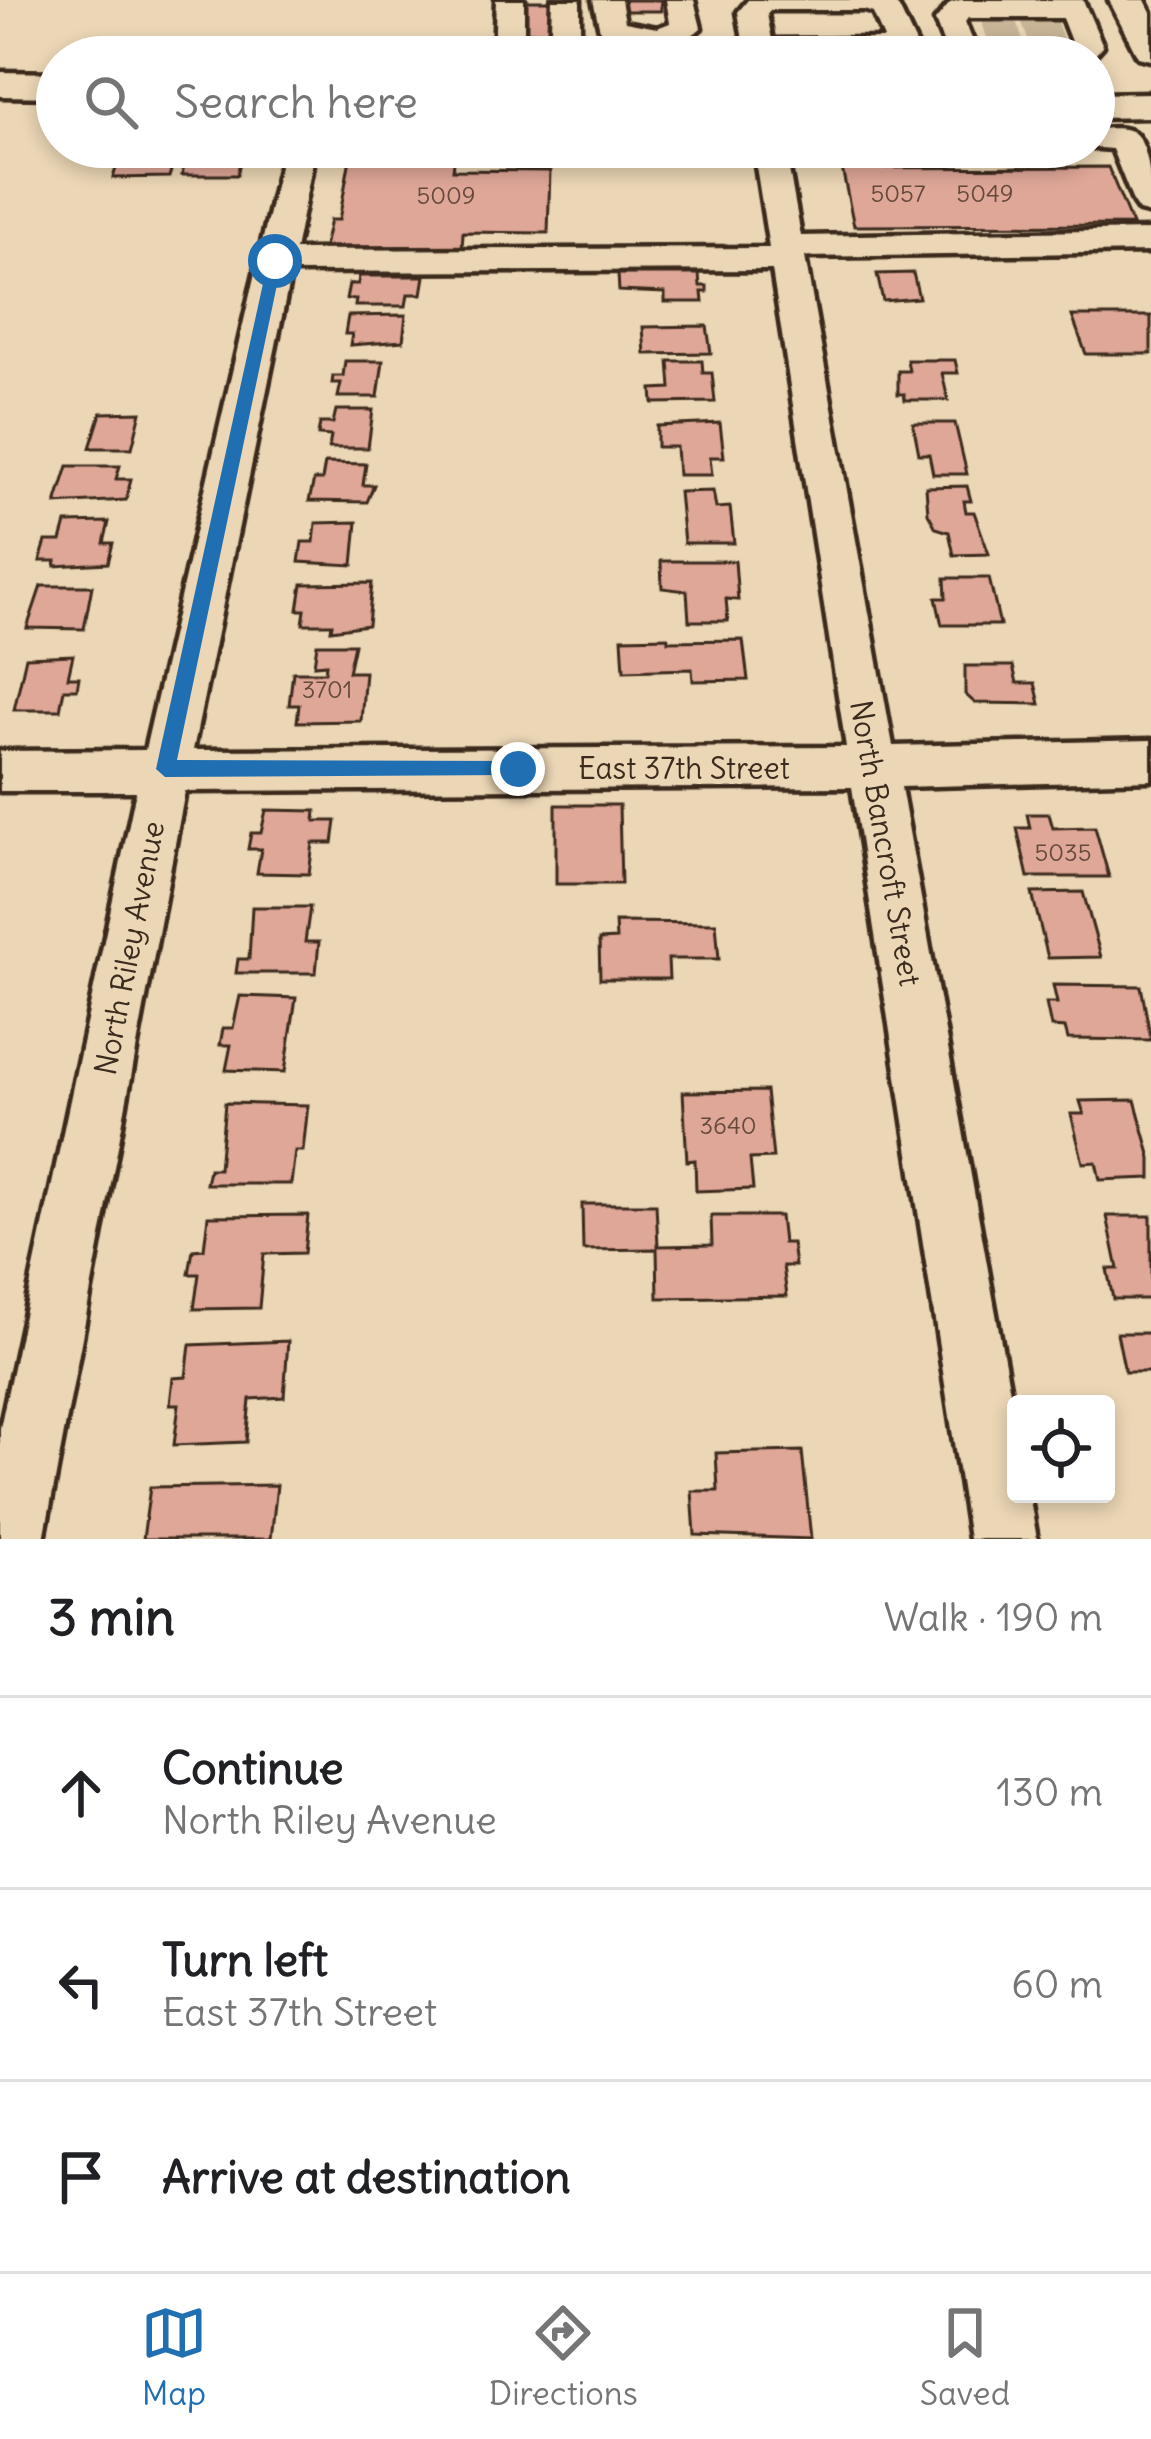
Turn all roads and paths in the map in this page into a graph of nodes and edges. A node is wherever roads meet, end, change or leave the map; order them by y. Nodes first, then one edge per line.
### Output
1 (509, 0) edge
2 (566, 0) edge
3 (607, 0) edge
4 (680, 0) edge
5 (1127, 0) edge
6 (1067, 35) edge
7 (508, 36) edge
8 (565, 36) edge
9 (632, 36) edge
10 (675, 36) edge
11 (955, 36) edge
12 (1115, 39) edge
13 (1148, 41) edge
14 (1115, 83) edge
15 (1151, 83) edge
16 (0, 85) edge
17 (36, 85) edge
18 (0, 99) edge
19 (36, 99) edge
20 (1151, 105) edge
21 (1115, 106) edge
22 (1115, 140) edge
23 (295, 168) edge
24 (773, 168) edge
25 (1151, 204) edge
26 (1151, 241) edge
27 (787, 253) junction
28 (275, 261) junction
29 (1151, 760) edge
30 (873, 767) junction
31 (165, 769) junction
32 (0, 771) edge
33 (10, 1539) edge
34 (1003, 1539) edge

1 - 7 street
2 - 8 street
3 - 9 street
4 - 10 street
5 - 13 main road
6 - 11 street
12 - 13 street
14 - 15 main road
16 - 17 main road
18 - 19 main road
20 - 21 main road
22 - 25 street
23 - 28 street, North Riley Avenue
24 - 27 street, North Bancroft Street
26 - 27 street
27 - 28 street
27 - 30 street, North Bancroft Street
28 - 31 street, North Riley Avenue
29 - 30 street, East 37th Street
30 - 31 street, East 37th Street
30 - 34 street, North Bancroft Street
31 - 32 street, East 37th Street
31 - 33 street, North Riley Avenue

